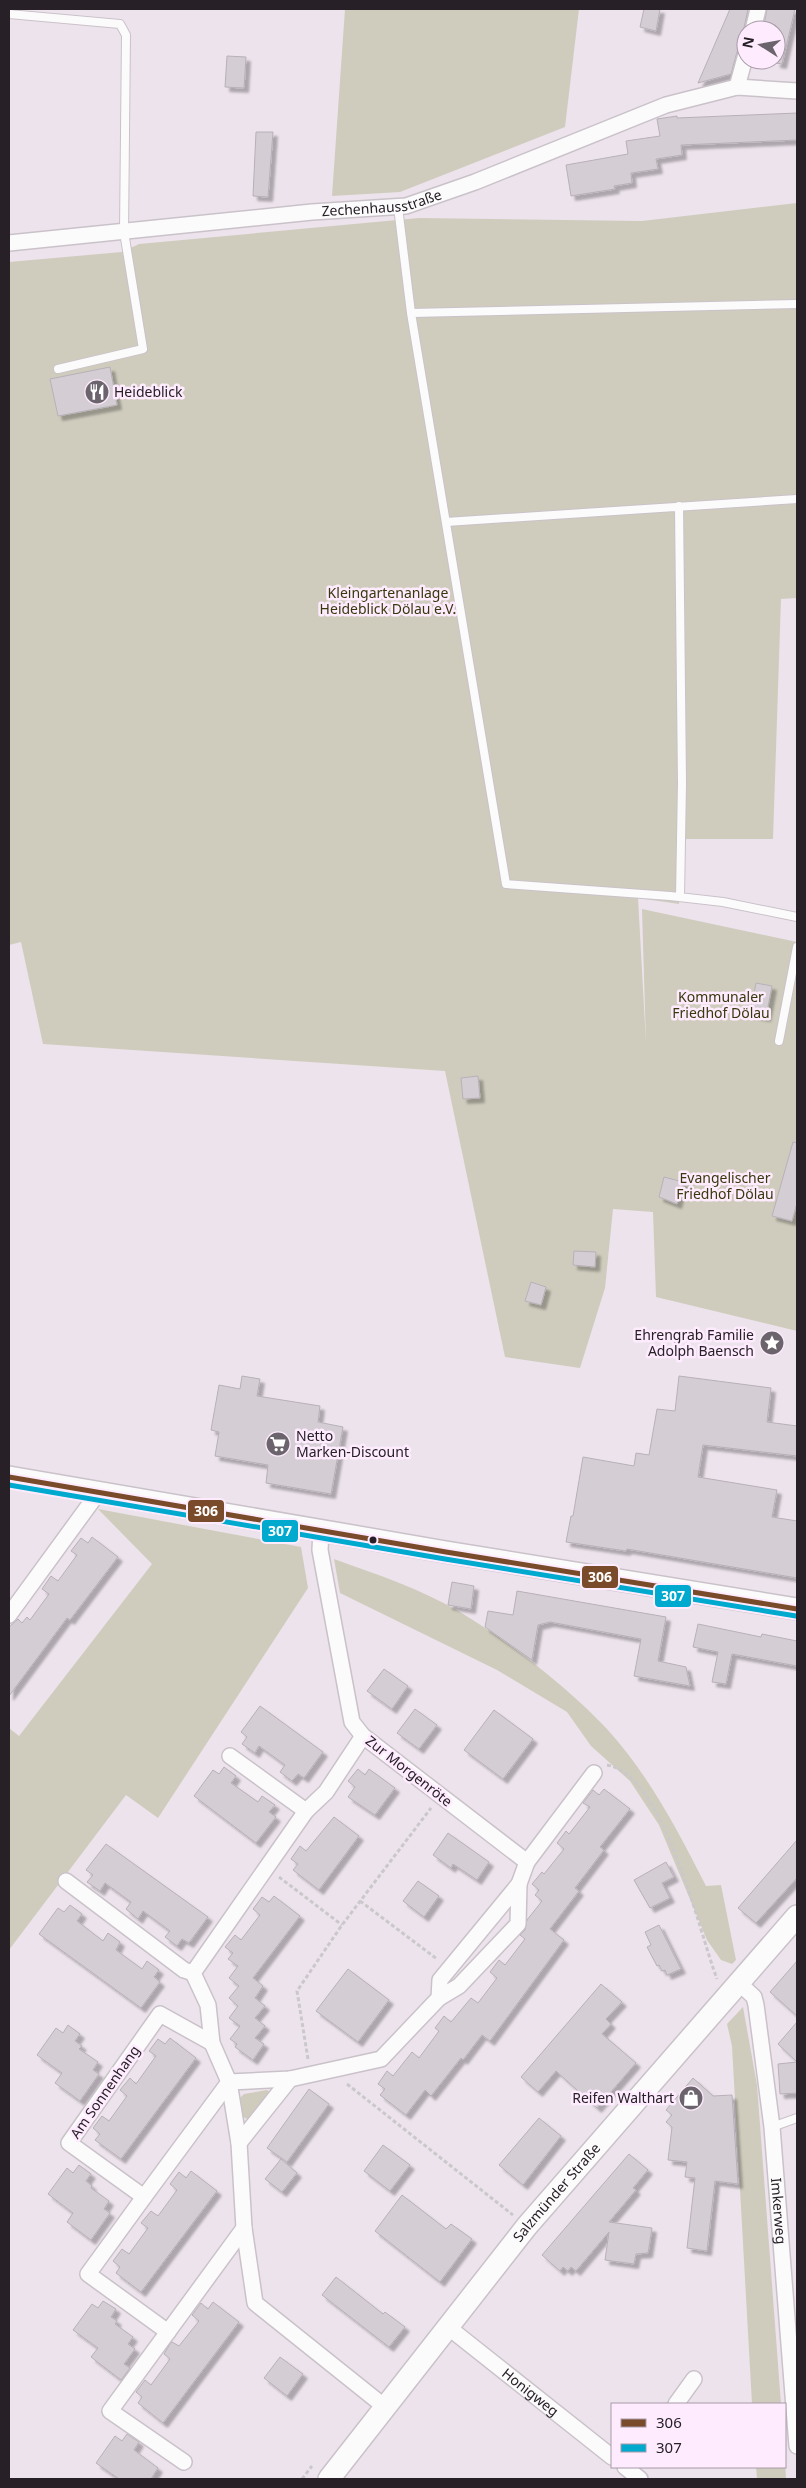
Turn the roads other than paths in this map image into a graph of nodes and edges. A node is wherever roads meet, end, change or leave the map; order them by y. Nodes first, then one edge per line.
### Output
1 (9, 14) edge
2 (742, 70) edge
3 (737, 87) junction
4 (797, 91) edge
5 (398, 207) junction
6 (124, 232) junction
7 (9, 243) edge
8 (797, 304) edge
9 (411, 314) junction
10 (58, 370) dead end
11 (797, 499) edge
12 (679, 506) junction
13 (446, 522) junction
14 (680, 897) junction
15 (797, 917) edge
16 (797, 947) edge
17 (780, 1041) dead end
18 (9, 1477) edge
19 (98, 1493) junction
20 (321, 1531) junction
21 (797, 1609) edge
22 (9, 1615) edge
23 (363, 1736) junction
24 (230, 1756) dead end
25 (594, 1773) road end
26 (306, 1811) junction
27 (527, 1862) junction
28 (66, 1881) dead end
29 (519, 1884) junction
30 (797, 1916) edge
31 (193, 1973) junction
32 (729, 1983) junction
33 (439, 1998) junction
34 (212, 2042) junction
35 (290, 2079) junction
36 (229, 2082) junction
37 (797, 2118) edge
38 (772, 2127) junction
39 (239, 2144) junction
40 (144, 2198) junction
41 (244, 2228) junction
42 (448, 2327) junction
43 (168, 2332) junction
44 (694, 2379) dead end
45 (677, 2403) edge
46 (385, 2407) junction
47 (797, 2446) edge
48 (611, 2456) edge
49 (184, 2462) dead end
50 (329, 2479) edge

1 - 6 lane
2 - 3 street
3 - 4 street, Zechenhausstraße
3 - 5 street, Zechenhausstraße
5 - 6 street, Zechenhausstraße
5 - 9 lane
6 - 7 street, Zechenhausstraße
6 - 10 lane
8 - 9 lane
9 - 13 lane
11 - 12 lane
12 - 13 lane
12 - 14 lane
13 - 14 lane
14 - 15 lane
16 - 17 lane
18 - 19 main road
19 - 20 main road
19 - 22 street
20 - 21 main road
20 - 23 street, Zur Morgenröte
23 - 26 street
23 - 27 street, Zur Morgenröte
24 - 26 street
25 - 27 street
26 - 31 street
27 - 29 street
28 - 31 street
29 - 33 street
29 - 33 street
30 - 32 main road, Salzmünder Straße
31 - 34 street
32 - 38 street, Imkerweg
32 - 42 main road, Salzmünder Straße
33 - 35 street
34 - 36 street
34 - 40 street, Am Sonnenhang
35 - 36 street
35 - 39 street
36 - 39 street
36 - 40 street
37 - 38 lane
38 - 47 street, Imkerweg
39 - 41 street
40 - 43 street
41 - 43 street
41 - 46 street
42 - 46 main road, Salzmünder Straße
42 - 48 street, Honigweg
43 - 49 street
44 - 45 street
46 - 50 main road, Salzmünder Straße

